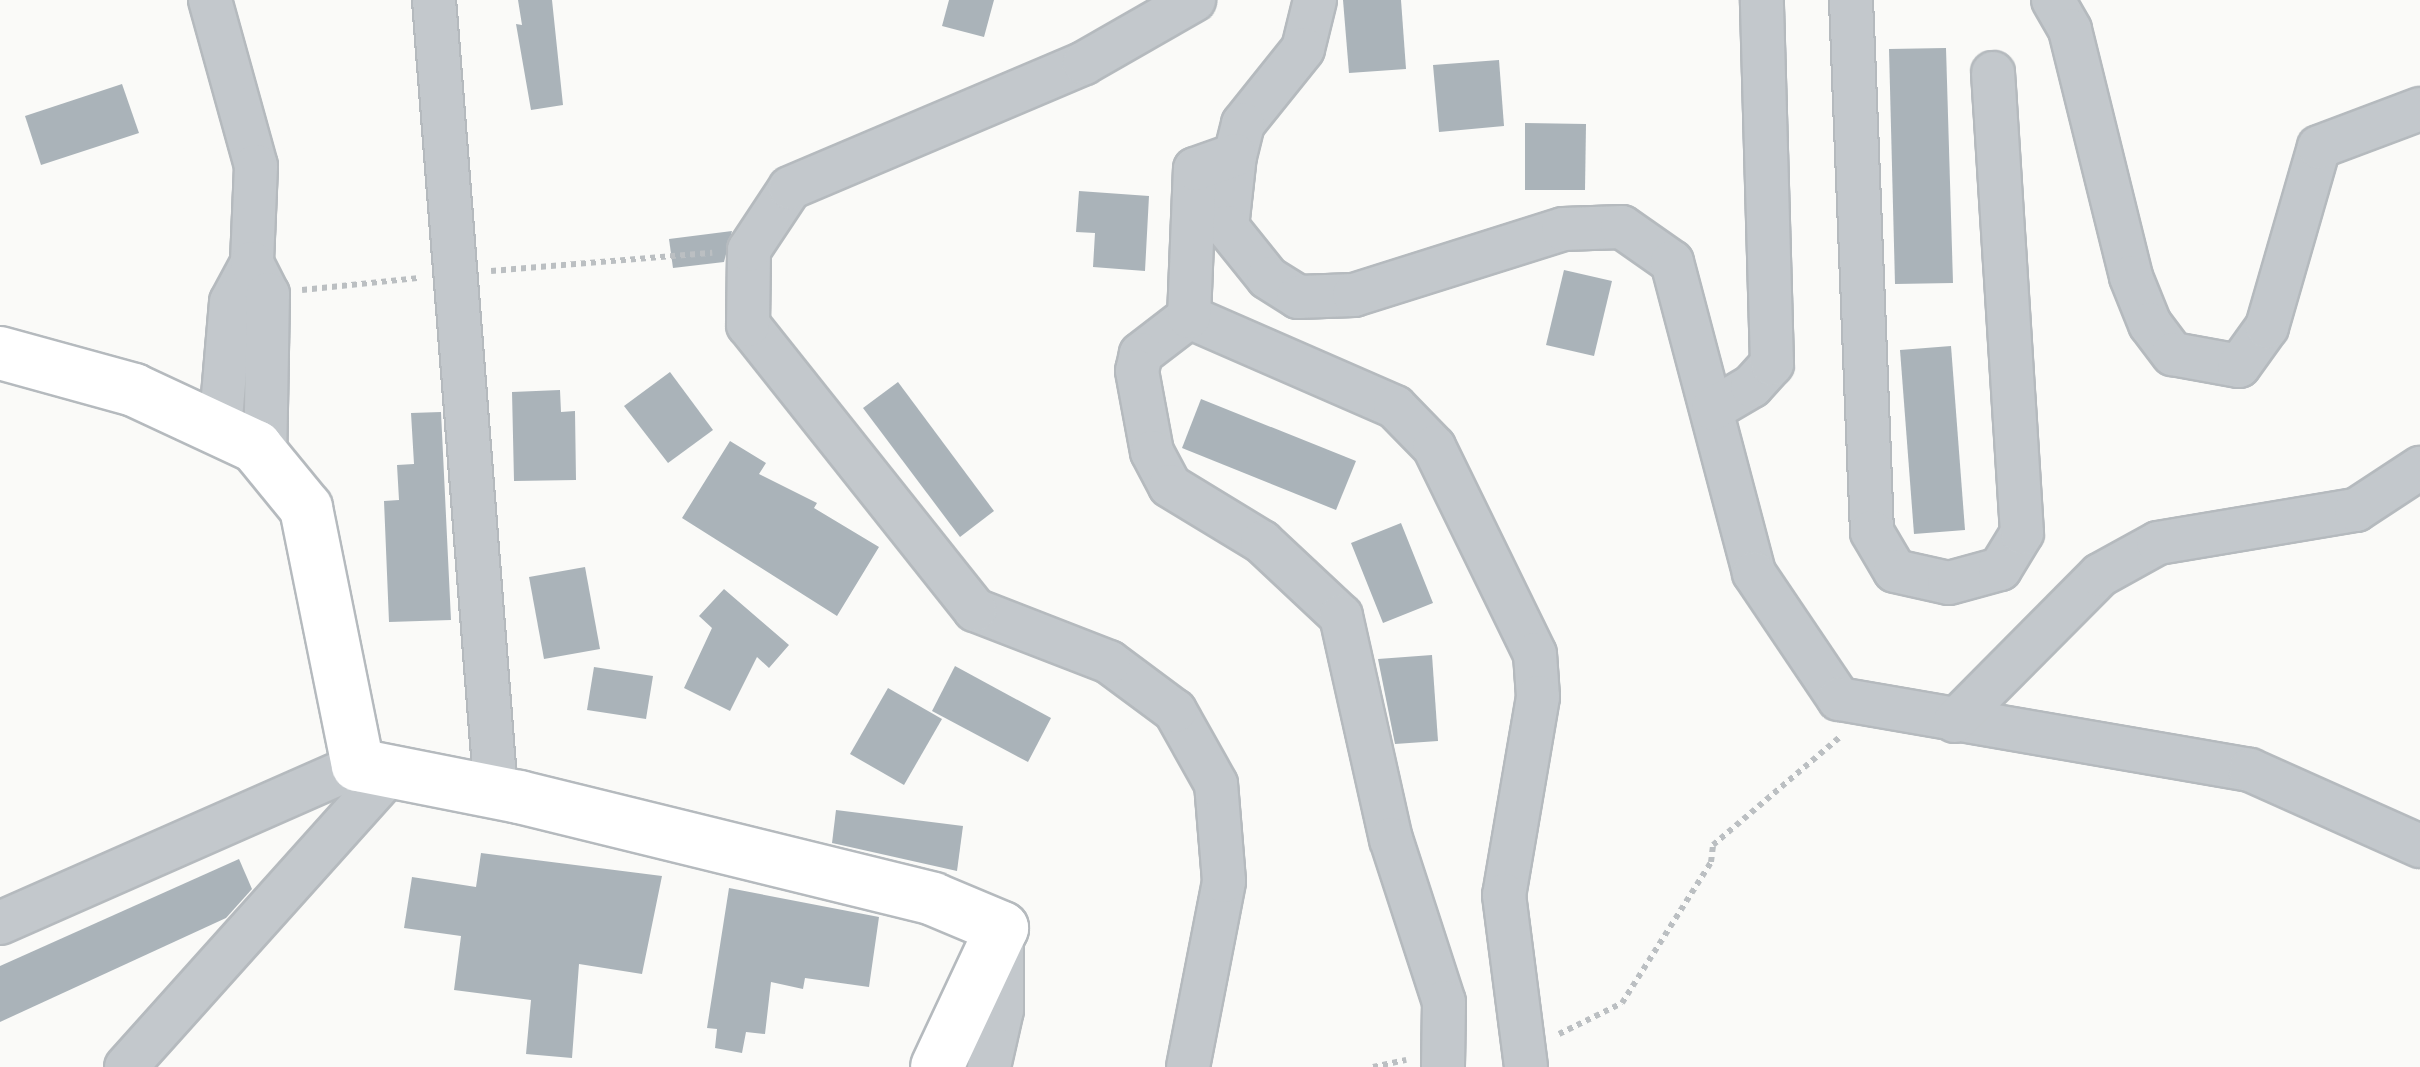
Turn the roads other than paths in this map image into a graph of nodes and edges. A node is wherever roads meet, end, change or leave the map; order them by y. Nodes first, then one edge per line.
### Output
1 (210, 0) edge
2 (434, 0) edge
3 (1194, 0) edge
4 (1314, 0) edge
5 (1762, 0) edge
6 (1851, 0) edge
7 (2053, 0) edge
8 (1993, 74) dead end
9 (2420, 109) edge
10 (1235, 154) junction
11 (260, 278) junction
12 (1189, 318) junction
13 (0, 354) edge
14 (1712, 409) junction
15 (220, 430) junction
16 (265, 458) junction
17 (2420, 468) edge
18 (1955, 721) junction
19 (375, 768) junction
20 (496, 793) junction
21 (2420, 846) edge
22 (0, 923) edge
23 (1002, 928) junction
24 (1526, 1059) edge
25 (126, 1067) edge
26 (937, 1067) edge
27 (989, 1067) edge
28 (1188, 1067) edge
29 (1443, 1067) edge

1 - 11 street
2 - 20 street
3 - 28 street
4 - 10 street
5 - 14 street
6 - 8 street
7 - 9 street
10 - 12 street
10 - 14 street
11 - 15 street
11 - 16 street
12 - 24 street
12 - 29 street
13 - 15 main road
14 - 18 street
15 - 16 main road
16 - 19 main road
17 - 18 street
18 - 21 street
19 - 20 main road
19 - 22 street
19 - 25 street
20 - 23 main road
23 - 26 main road
23 - 27 street

